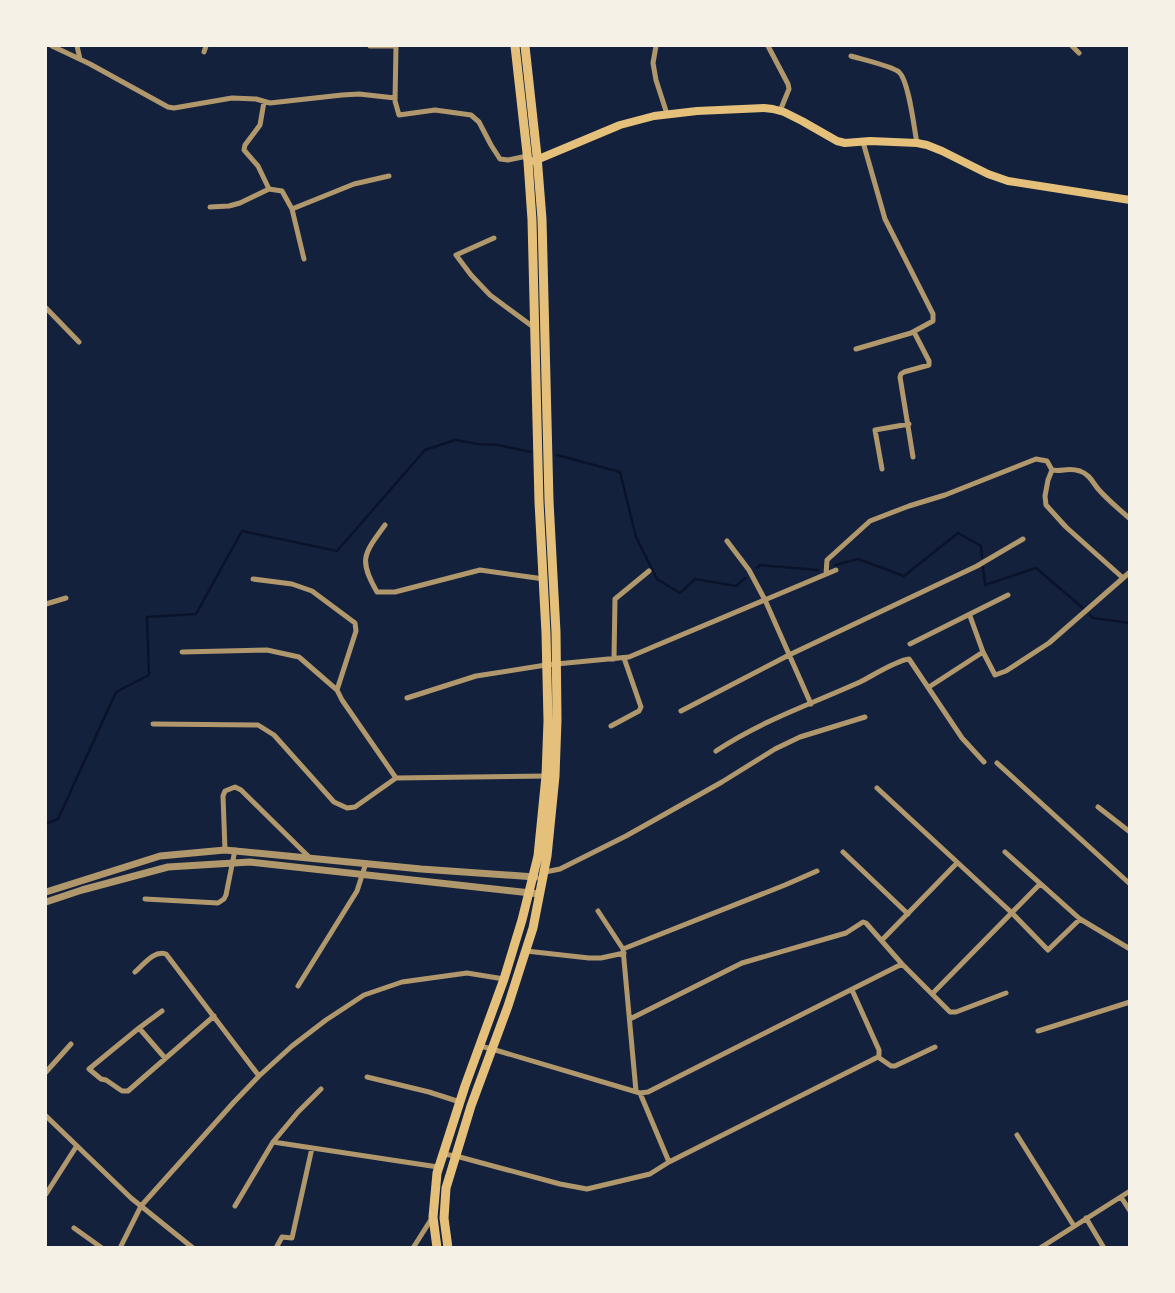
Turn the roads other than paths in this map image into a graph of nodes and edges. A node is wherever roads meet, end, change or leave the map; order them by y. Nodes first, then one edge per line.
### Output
1 (52, 46) edge
2 (77, 46) edge
3 (370, 46) edge
4 (396, 46) edge
5 (515, 46) edge
6 (525, 46) edge
7 (656, 46) edge
8 (768, 46) edge
9 (1072, 46) edge
10 (1079, 53) dead end
11 (851, 56) dead end
12 (80, 59) junction
13 (395, 98) junction
14 (264, 102) junction
15 (780, 111) junction
16 (667, 114) junction
17 (863, 142) junction
18 (917, 143) junction
19 (531, 159) junction
20 (389, 176) dead end
21 (269, 188) junction
22 (1129, 200) edge
23 (210, 207) dead end
24 (292, 209) junction
25 (494, 238) dead end
26 (303, 259) dead end
27 (46, 308) edge
28 (536, 329) junction
29 (914, 332) junction
30 (79, 342) dead end
31 (856, 349) dead end
32 (909, 424) junction
33 (913, 457) dead end
34 (882, 469) dead end
35 (1052, 470) junction
36 (1129, 519) edge
37 (385, 525) dead end
38 (1023, 539) dead end
39 (727, 541) dead end
40 (836, 569) dead end
41 (649, 570) dead end
42 (1129, 572) edge
43 (825, 574) junction
44 (1123, 578) junction
45 (253, 579) dead end
46 (549, 580) junction
47 (1008, 595) dead end
48 (66, 598) dead end
49 (765, 600) junction
50 (46, 604) edge
51 (970, 616) junction
52 (910, 644) dead end
53 (182, 652) dead end
54 (983, 652) junction
55 (789, 655) junction
56 (624, 658) junction
57 (614, 659) junction
58 (551, 664) junction
59 (929, 687) junction
60 (337, 690) junction
61 (407, 698) dead end
62 (811, 704) junction
63 (681, 711) dead end
64 (865, 718) dead end
65 (153, 724) dead end
66 (611, 726) dead end
67 (716, 751) dead end
68 (984, 762) dead end
69 (998, 763) dead end
70 (550, 776) junction
71 (396, 778) junction
72 (877, 788) dead end
73 (1098, 807) dead end
74 (1129, 832) edge
75 (225, 850) junction
76 (235, 850) junction
77 (843, 852) dead end
78 (1005, 852) dead end
79 (310, 858) junction
80 (233, 863) junction
81 (366, 863) junction
82 (957, 863) junction
83 (817, 871) dead end
84 (363, 874) junction
85 (544, 875) junction
86 (532, 877) junction
87 (1040, 884) junction
88 (1129, 884) edge
89 (46, 892) edge
90 (528, 893) junction
91 (540, 894) junction
92 (145, 899) dead end
93 (46, 902) edge
94 (598, 911) dead end
95 (1012, 913) junction
96 (908, 914) junction
97 (1080, 919) junction
98 (882, 940) junction
99 (1129, 949) edge
100 (526, 951) junction
101 (624, 951) junction
102 (902, 964) junction
103 (135, 972) dead end
104 (504, 979) junction
105 (299, 986) dead end
106 (852, 990) junction
107 (1006, 992) dead end
108 (932, 994) junction
109 (1129, 1002) edge
110 (162, 1012) dead end
111 (214, 1016) junction
112 (630, 1018) junction
113 (139, 1028) junction
114 (1038, 1031) dead end
115 (71, 1044) dead end
116 (480, 1046) junction
117 (935, 1047) dead end
118 (492, 1049) junction
119 (878, 1057) junction
120 (165, 1058) junction
121 (46, 1072) edge
122 (259, 1076) junction
123 (367, 1077) dead end
124 (321, 1089) dead end
125 (638, 1092) junction
126 (460, 1102) junction
127 (46, 1116) edge
128 (1017, 1135) dead end
129 (273, 1142) junction
130 (76, 1147) junction
131 (312, 1148) junction
132 (443, 1154) junction
133 (456, 1156) junction
134 (668, 1162) junction
135 (438, 1167) junction
136 (46, 1179) edge
137 (51, 1185) junction
138 (1129, 1191) edge
139 (46, 1194) edge
140 (1121, 1197) junction
141 (141, 1206) junction
142 (235, 1206) dead end
143 (1129, 1211) edge
144 (433, 1217) junction
145 (1086, 1218) junction
146 (1074, 1226) junction
147 (74, 1228) dead end
148 (102, 1248) edge
149 (120, 1248) edge
150 (193, 1248) edge
151 (276, 1248) edge
152 (413, 1248) edge
153 (437, 1248) edge
154 (448, 1248) edge
155 (1040, 1248) edge
156 (1104, 1248) edge

1 - 12 street
2 - 12 street
3 - 4 street
4 - 13 street
5 - 19 main road
6 - 19 main road
7 - 16 street
8 - 15 street
9 - 10 street
11 - 18 street
12 - 14 street
13 - 14 street
13 - 19 street
14 - 21 street
15 - 16 main road
15 - 17 main road
16 - 19 main road
17 - 18 main road
17 - 29 street
18 - 22 main road
19 - 28 main road
19 - 46 main road
20 - 24 street
21 - 23 street
21 - 24 street
24 - 26 street
25 - 28 street
27 - 30 street
28 - 46 main road
29 - 31 street
29 - 32 street
32 - 33 street
32 - 34 street
35 - 36 street
35 - 43 street
35 - 44 street
37 - 46 street
38 - 55 street
39 - 49 street
40 - 43 street
41 - 57 street
42 - 44 street
43 - 49 street
44 - 54 street
45 - 60 street
46 - 58 main road
47 - 51 street
48 - 50 street
49 - 55 street
49 - 56 street
51 - 52 street
51 - 54 street
53 - 60 street
54 - 59 street
55 - 62 street
55 - 63 street
56 - 57 street
56 - 66 street
57 - 58 street
58 - 61 street
58 - 70 main road
59 - 62 street
59 - 68 street
60 - 71 street
62 - 67 street
64 - 85 street
65 - 71 street
69 - 88 street
70 - 71 street
70 - 85 main road
70 - 86 main road
72 - 82 street
73 - 74 street
75 - 76 street
75 - 79 street
75 - 89 street
76 - 79 street
76 - 80 street
77 - 96 street
78 - 87 street
79 - 81 street
80 - 84 street
80 - 92 street
80 - 93 street
81 - 84 street
81 - 86 street
82 - 95 street
82 - 96 street
83 - 101 street
84 - 90 street
84 - 105 street
85 - 86 street
85 - 91 main road
86 - 90 main road
87 - 95 street
87 - 97 street
90 - 91 street
90 - 104 main road
91 - 100 main road
94 - 101 street
95 - 97 street
95 - 108 street
96 - 98 street
97 - 99 street
98 - 102 street
98 - 112 street
100 - 101 street
100 - 118 main road
101 - 112 street
102 - 106 street
102 - 108 street
103 - 111 street
104 - 116 main road
104 - 122 street
106 - 119 street
106 - 125 street
107 - 108 street
109 - 114 street
110 - 113 street
111 - 120 street
111 - 122 street
112 - 125 street
113 - 120 street
113 - 120 street
115 - 121 street
116 - 118 street
116 - 126 main road
117 - 119 street
118 - 125 street
118 - 133 main road
119 - 134 street
122 - 141 street
123 - 126 street
124 - 129 street
125 - 134 street
126 - 132 main road
127 - 130 street
128 - 146 street
129 - 131 street
129 - 142 street
130 - 137 street
130 - 141 street
131 - 135 street
131 - 151 street
132 - 133 street
132 - 135 main road
133 - 134 street
133 - 154 main road
135 - 144 main road
136 - 137 street
137 - 139 street
138 - 140 street
140 - 143 street
140 - 145 street
141 - 149 street
141 - 150 street
144 - 152 street
144 - 153 main road
145 - 146 street
145 - 156 street
146 - 155 street
147 - 148 street

